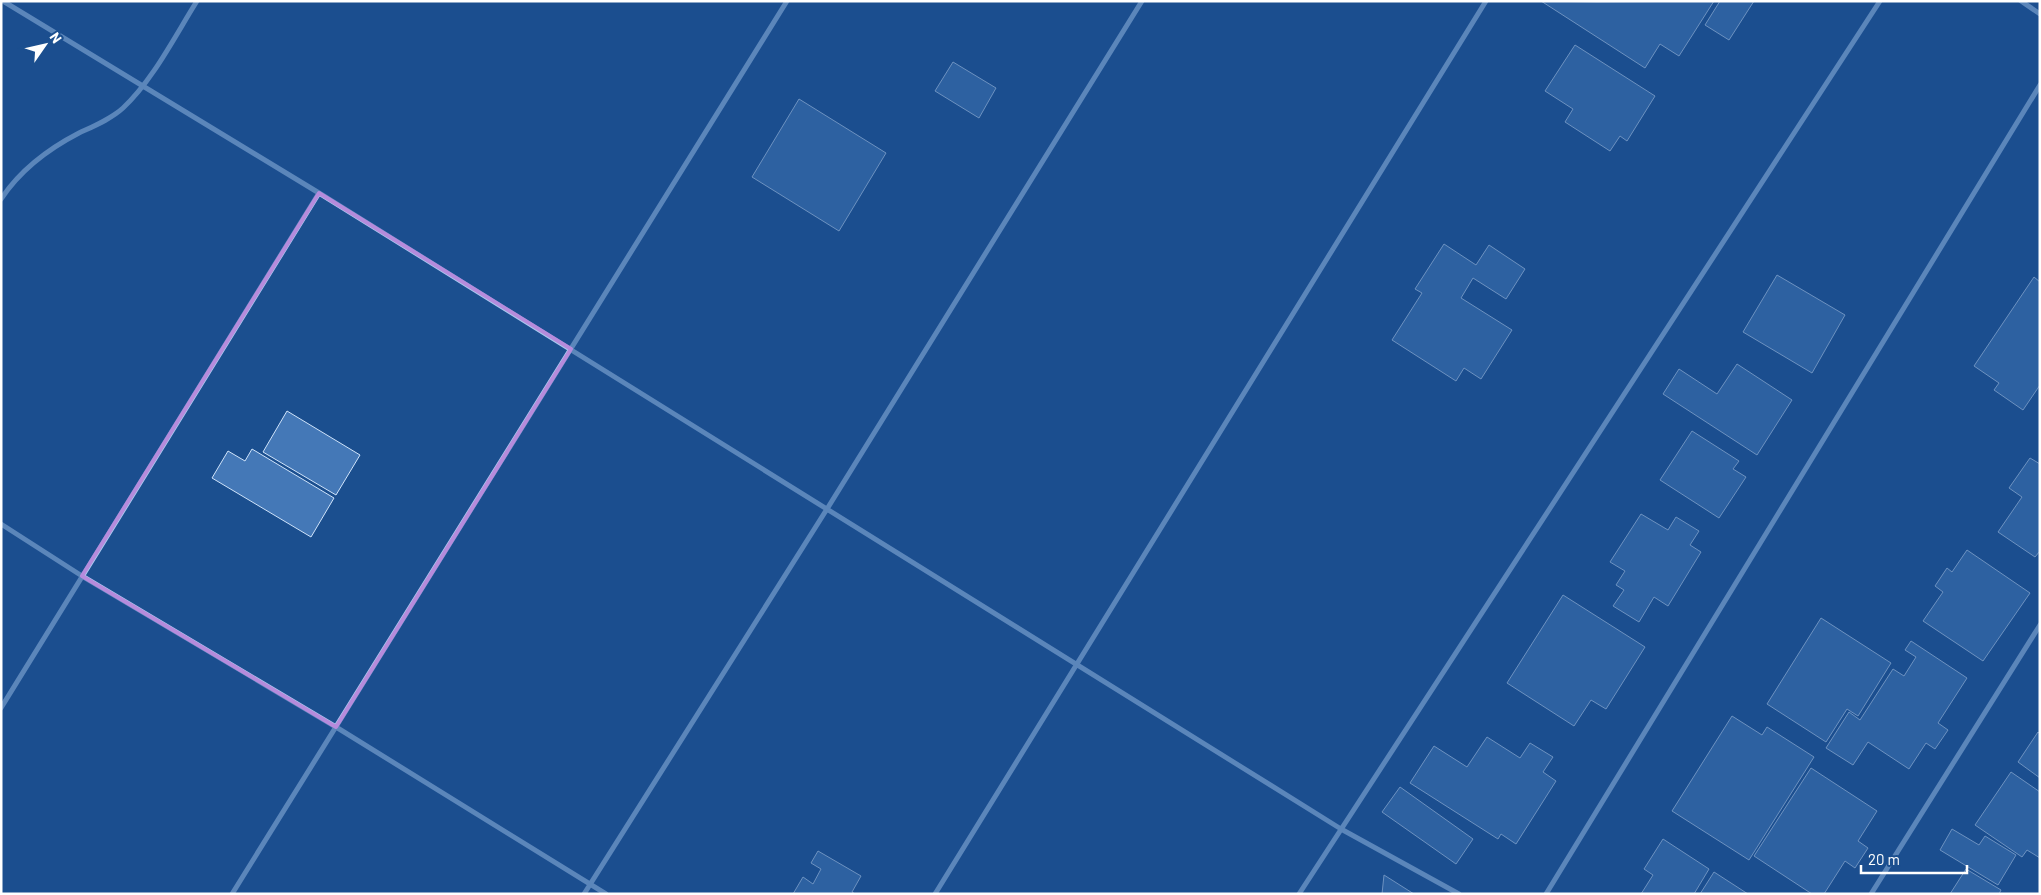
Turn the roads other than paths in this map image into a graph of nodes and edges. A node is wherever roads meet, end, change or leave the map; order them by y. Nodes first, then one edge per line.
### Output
1 (3, 1) edge
2 (197, 1) edge
3 (786, 1) edge
4 (1142, 1) edge
5 (1486, 1) edge
6 (1880, 1) edge
7 (2021, 1) edge
8 (2040, 14) edge
9 (2040, 85) edge
10 (143, 87) junction
11 (319, 193) junction
12 (1, 199) edge
13 (570, 349) junction
14 (828, 509) junction
15 (1, 524) edge
16 (82, 576) junction
17 (2040, 625) edge
18 (1077, 664) junction
19 (1, 708) edge
20 (336, 727) junction
21 (1341, 829) junction
22 (590, 884) junction
23 (1300, 893) edge
24 (232, 894) edge
25 (584, 894) edge
26 (606, 894) edge
27 (935, 894) edge
28 (1460, 894) edge
29 (1546, 894) edge
30 (1871, 894) edge

1 - 10 street
2 - 10 street
3 - 13 street
4 - 14 street
5 - 18 street
6 - 21 street
7 - 8 street
9 - 29 street
10 - 11 street
10 - 12 street
11 - 13 street
11 - 16 street
13 - 14 street
13 - 20 street
14 - 18 street
14 - 22 street
15 - 16 street
16 - 19 street
16 - 20 street
17 - 30 street
18 - 21 street
18 - 27 street
20 - 22 street
20 - 24 street
21 - 23 street
21 - 28 street
22 - 25 street
22 - 26 street

